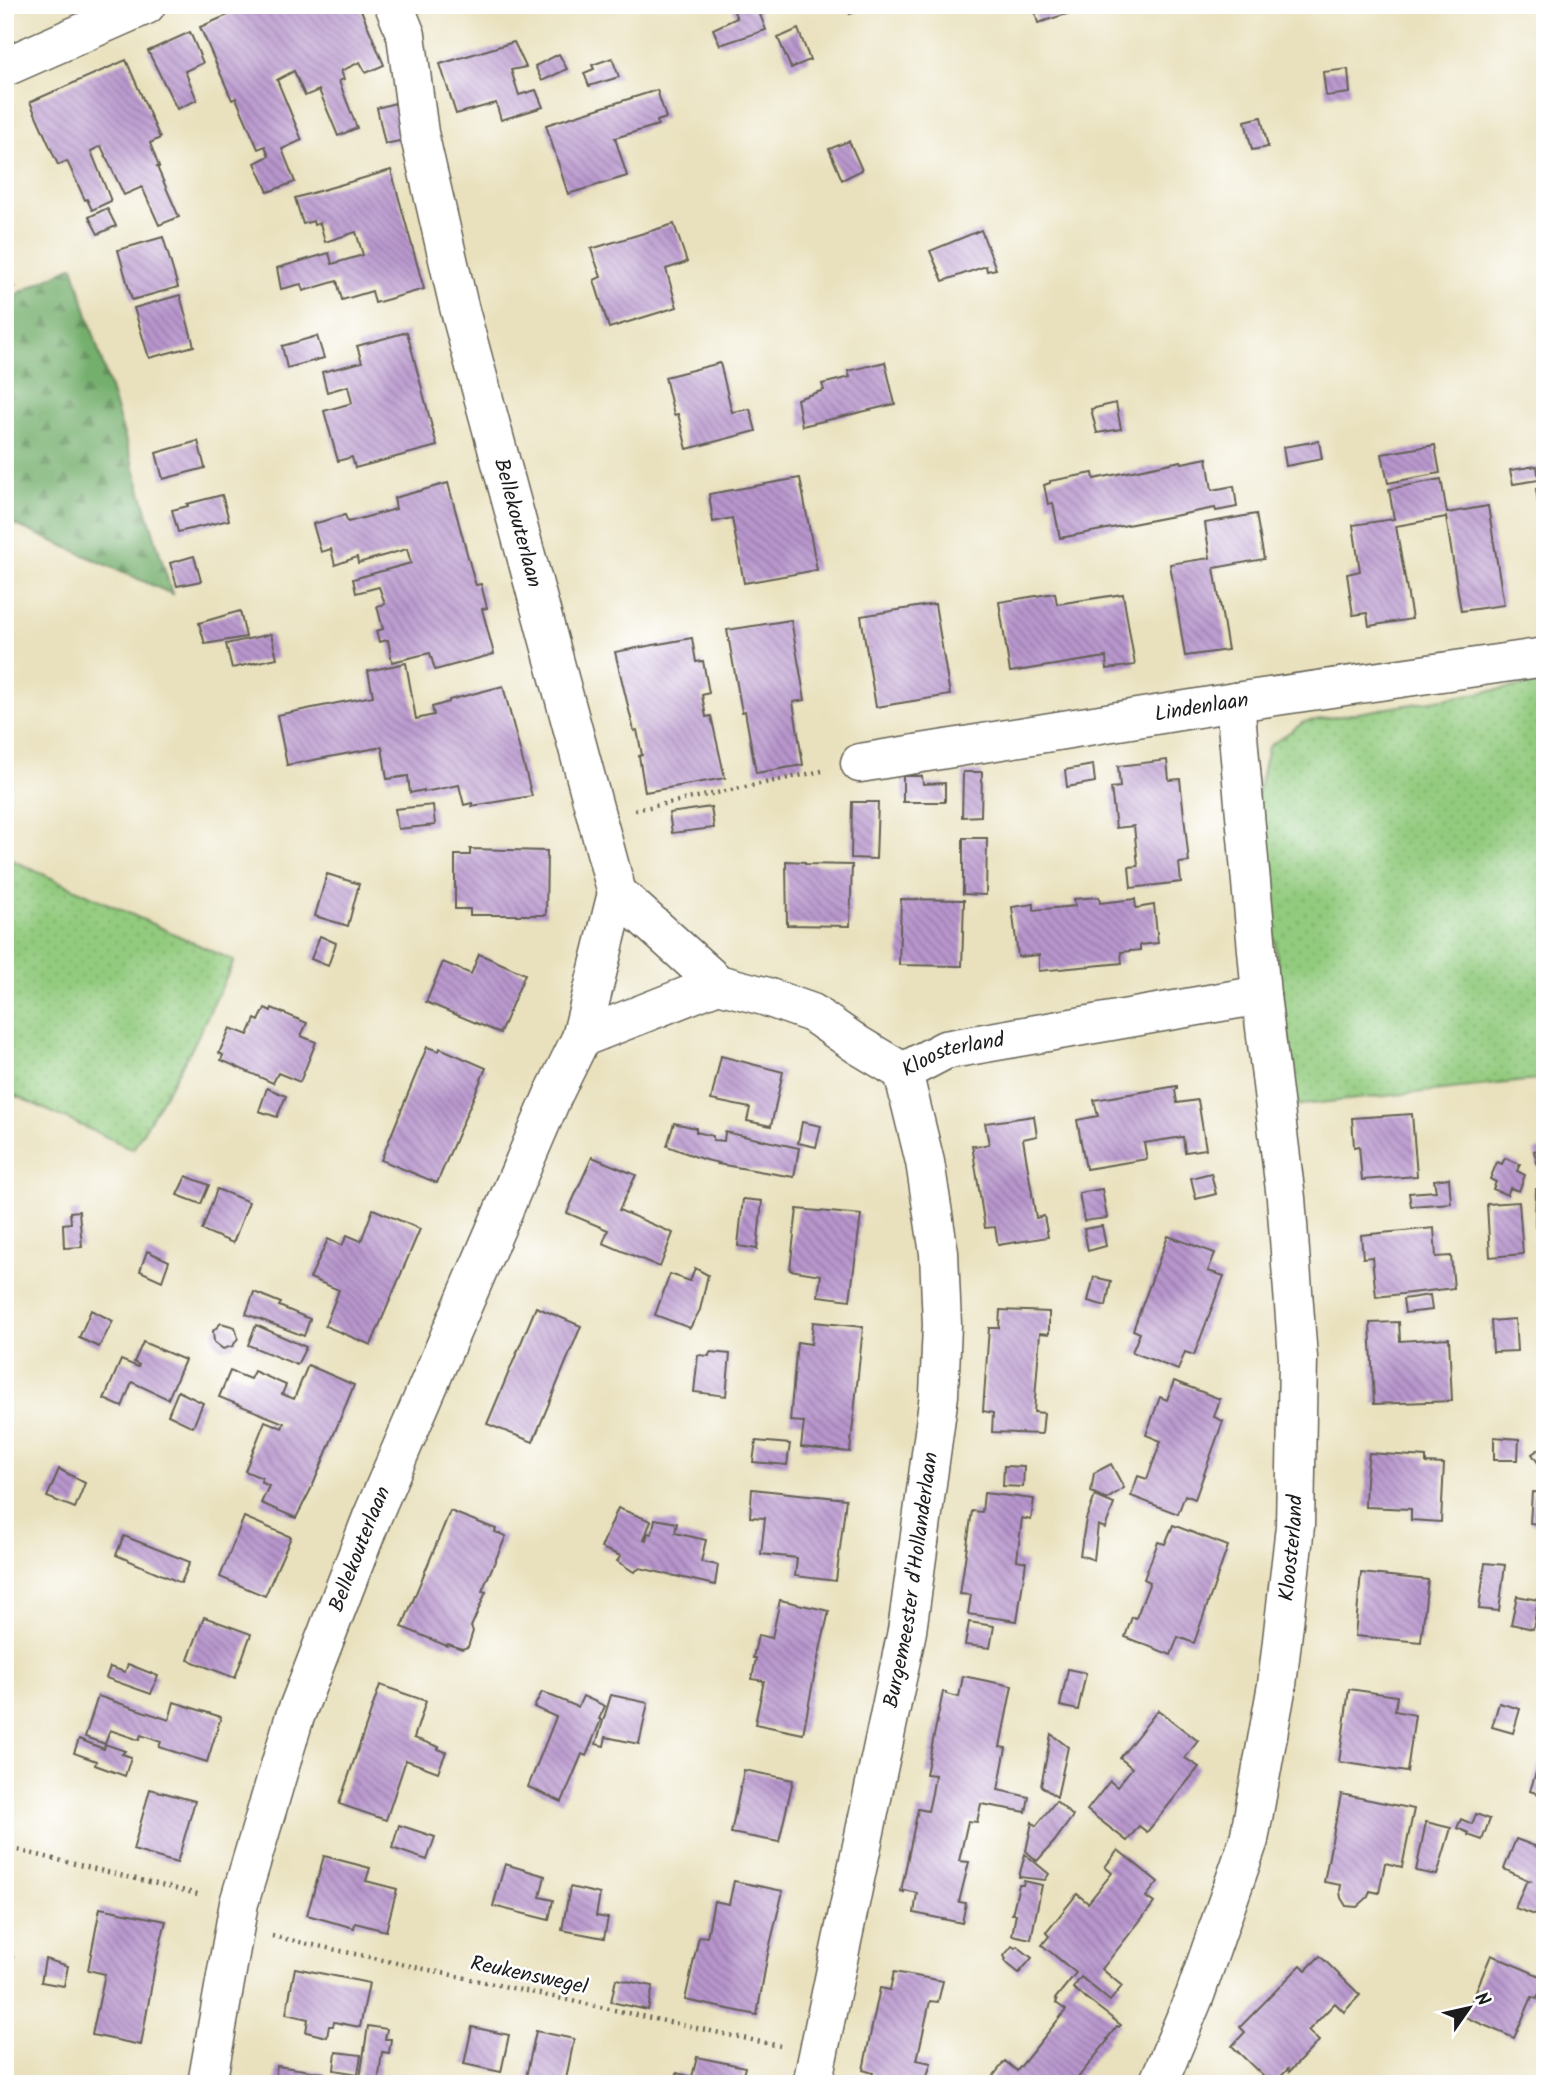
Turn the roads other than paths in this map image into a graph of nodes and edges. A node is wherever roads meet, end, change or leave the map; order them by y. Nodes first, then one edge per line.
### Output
1 (146, 5) edge
2 (394, 5) edge
3 (5, 67) edge
4 (1545, 657) edge
5 (1236, 702) junction
6 (860, 763) road end
7 (617, 893) junction
8 (718, 984) junction
9 (1261, 995) junction
10 (581, 1038) junction
11 (902, 1072) junction
12 (815, 2069) edge
13 (207, 2084) edge
14 (1158, 2084) edge

1 - 3 street
2 - 7 street, Bellekouterlaan
4 - 5 street, Lindenlaan
5 - 6 street, Lindenlaan
5 - 9 street, Kloosterland
7 - 8 street, Kloosterland
7 - 10 street, Bellekouterlaan
8 - 10 street
8 - 11 street, Kloosterland
9 - 11 street, Kloosterland
9 - 14 street, Kloosterland
10 - 13 street, Bellekouterlaan
11 - 12 street, Burgemeester d'Hollanderlaan

